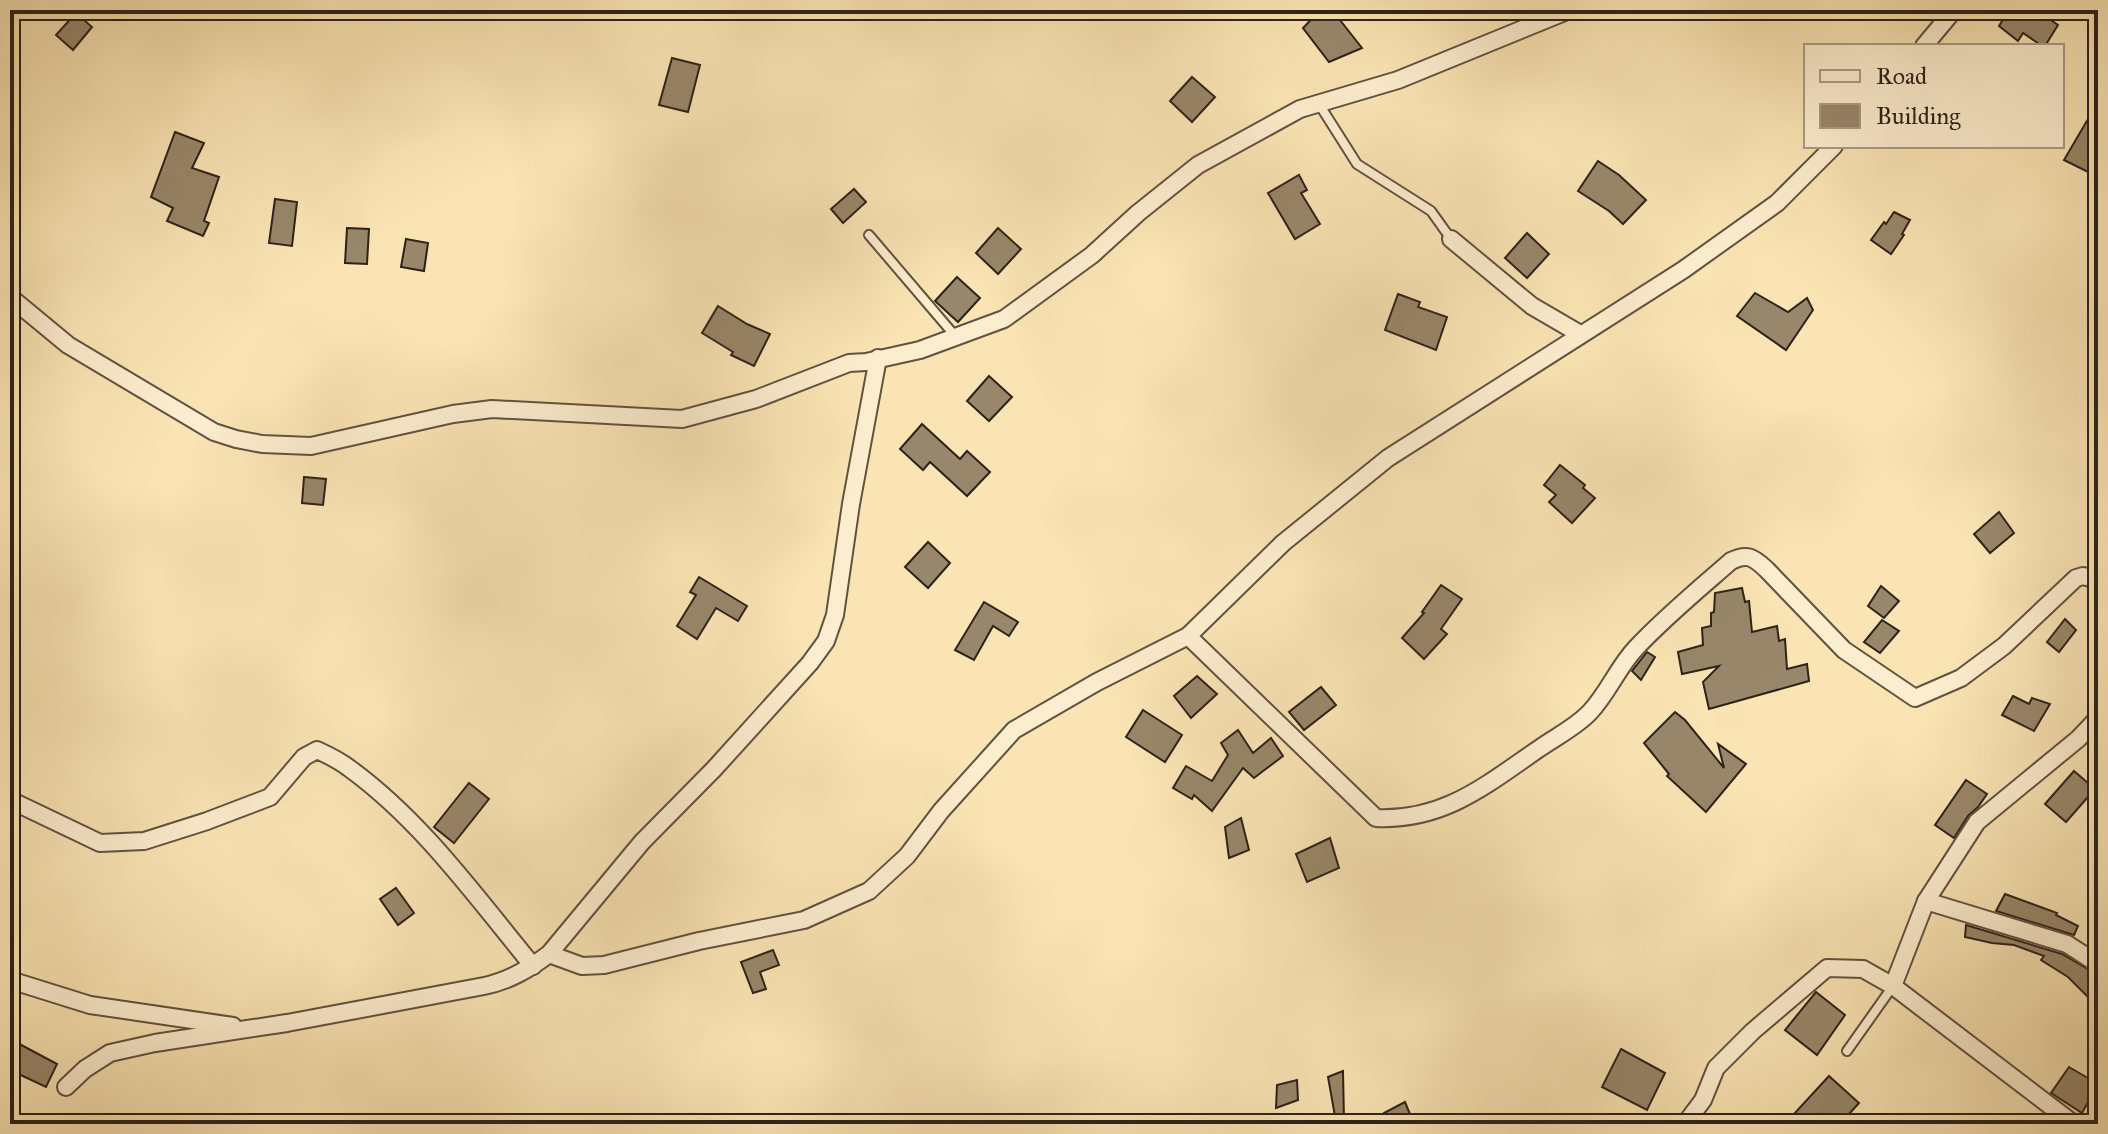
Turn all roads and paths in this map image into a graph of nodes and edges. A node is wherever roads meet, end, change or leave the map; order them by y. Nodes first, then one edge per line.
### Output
1 (1567, 10) edge
2 (1954, 10) edge
3 (1926, 44) edge
4 (1318, 104) junction
5 (1832, 148) edge
6 (869, 235) dead end
7 (1451, 239) joint
8 (10, 297) edge
9 (1580, 334) junction
10 (957, 337) junction
11 (878, 358) junction
12 (2098, 580) edge
13 (1188, 636) junction
14 (2098, 718) edge
15 (10, 800) edge
16 (1926, 901) junction
17 (549, 954) junction
18 (2098, 964) edge
19 (533, 966) junction
20 (10, 980) edge
21 (1893, 986) junction
22 (251, 1029) junction
23 (1847, 1051) dead end
24 (66, 1087) dead end
25 (1685, 1124) edge
26 (2074, 1124) edge

1 - 4 street
2 - 3 street
4 - 7 lane
4 - 10 street
5 - 9 street
6 - 10 lane
7 - 9 street
8 - 11 street
9 - 13 street
10 - 11 street
11 - 17 street
12 - 13 street
13 - 17 street
14 - 16 street
15 - 19 street
16 - 18 street
16 - 21 street
17 - 19 street
19 - 22 street
20 - 22 street
21 - 23 lane
21 - 25 street
21 - 26 street
22 - 24 street

